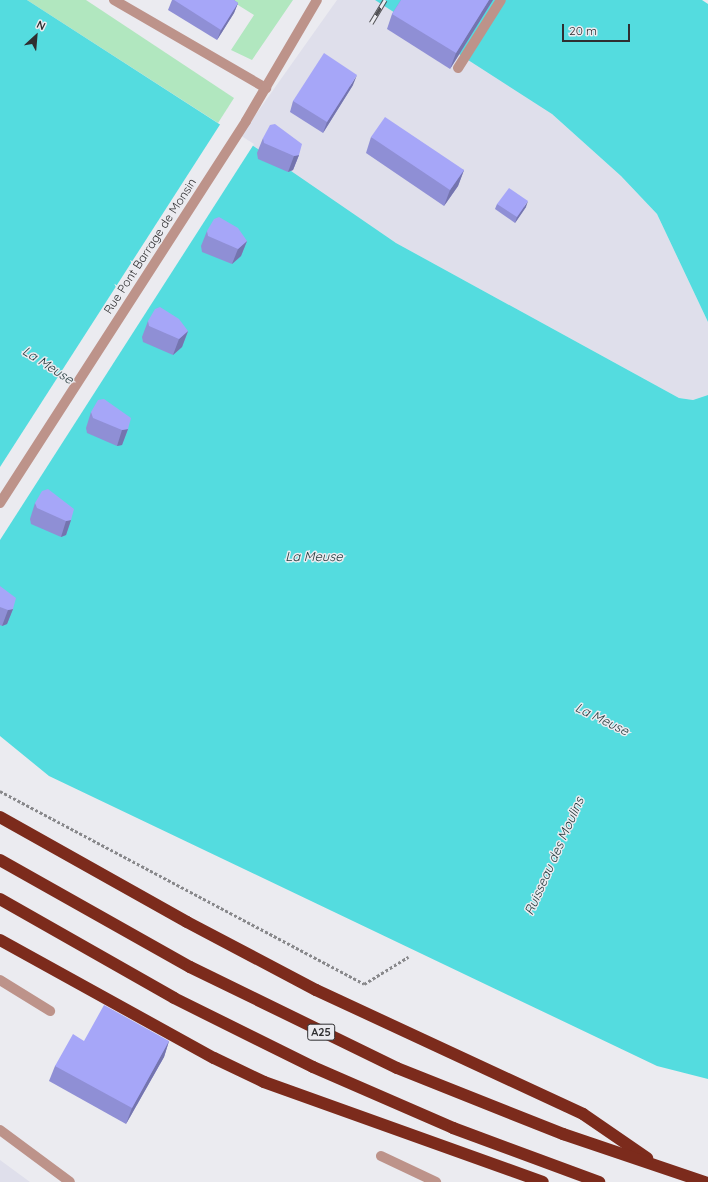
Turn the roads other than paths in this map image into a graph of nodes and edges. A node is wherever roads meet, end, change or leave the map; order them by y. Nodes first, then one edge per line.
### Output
1 (114, 0) edge
2 (316, 0) edge
3 (501, 0) edge
4 (458, 68) edge
5 (266, 88) junction
6 (0, 503) edge
7 (0, 816) edge
8 (0, 860) edge
9 (0, 899) edge
10 (0, 940) edge
11 (0, 980) edge
12 (50, 1011) dead end
13 (0, 1130) edge
14 (381, 1156) dead end
15 (659, 1167) junction
16 (70, 1182) edge
17 (436, 1182) edge
18 (543, 1182) edge
19 (599, 1182) edge
20 (705, 1182) edge

1 - 5 street
2 - 5 street, Rue Pont Barrage de Monsin
3 - 4 street
5 - 6 street, Rue Pont Barrage de Monsin
7 - 15 highway, A25
8 - 15 highway, A25
9 - 19 highway
10 - 18 highway
11 - 12 street
13 - 16 street
14 - 17 street
15 - 20 highway, A25

